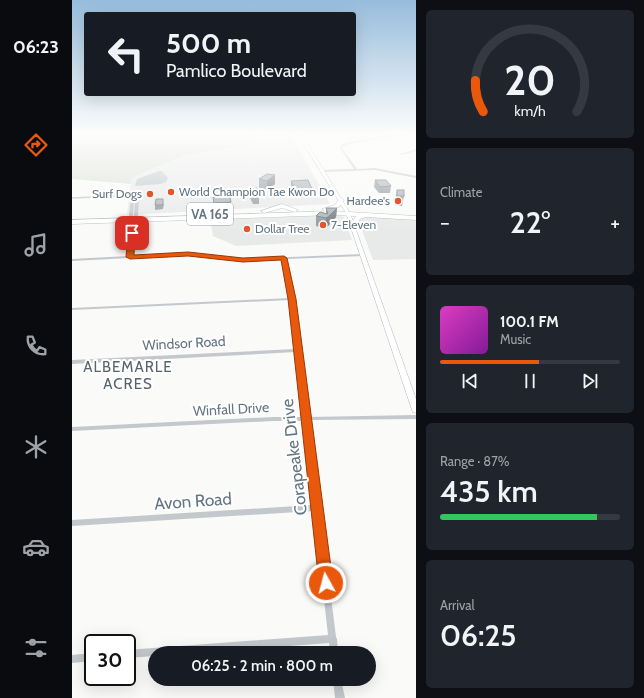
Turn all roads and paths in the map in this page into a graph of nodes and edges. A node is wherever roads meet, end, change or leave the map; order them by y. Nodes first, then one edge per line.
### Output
1 (319, 166) edge
2 (353, 166) edge
3 (356, 169) junction
4 (322, 171) junction
5 (416, 177) edge
6 (134, 200) dead end
7 (341, 200) junction
8 (322, 209) junction
9 (347, 212) junction
10 (258, 214) junction
11 (374, 214) junction
12 (416, 214) edge
13 (416, 218) edge
14 (131, 219) junction
15 (72, 222) edge
16 (353, 226) junction
17 (363, 255) junction
18 (130, 257) junction
19 (284, 258) junction
20 (72, 260) edge
21 (292, 299) junction
22 (72, 310) edge
23 (298, 350) junction
24 (72, 362) edge
25 (416, 410) edge
26 (306, 418) junction
27 (416, 418) edge
28 (72, 429) edge
29 (317, 508) junction
30 (72, 523) edge
31 (333, 639) junction
32 (334, 646) edge
33 (136, 653) edge
34 (84, 657) edge
35 (72, 658) edge
36 (339, 686) edge
37 (340, 698) edge

1 - 4 main road
2 - 3 street
3 - 4 street
3 - 5 street
4 - 7 main road
6 - 14 street
7 - 8 highway
7 - 9 main road
8 - 9 highway, VA 165
8 - 10 highway, VA 165
9 - 10 highway, VA 165
9 - 11 highway, VA 165
9 - 12 highway, VA 165
9 - 16 main road
10 - 14 highway, VA 165
11 - 13 highway, VA 165
11 - 16 highway
14 - 15 highway, VA 165
14 - 18 street
16 - 17 main road
17 - 19 street
17 - 25 main road
18 - 19 street
18 - 20 street
19 - 21 street, Corapeake Drive
21 - 22 street
21 - 23 street, Corapeake Drive
23 - 24 street, Windsor Road
23 - 26 street, Corapeake Drive
26 - 27 street, Winfall Drive
26 - 28 street, Winfall Drive
26 - 29 street, Corapeake Drive
29 - 30 street, Avon Road
29 - 31 street, Corapeake Drive
31 - 32 street, Corapeake Drive
31 - 33 street
34 - 35 street
36 - 37 street

